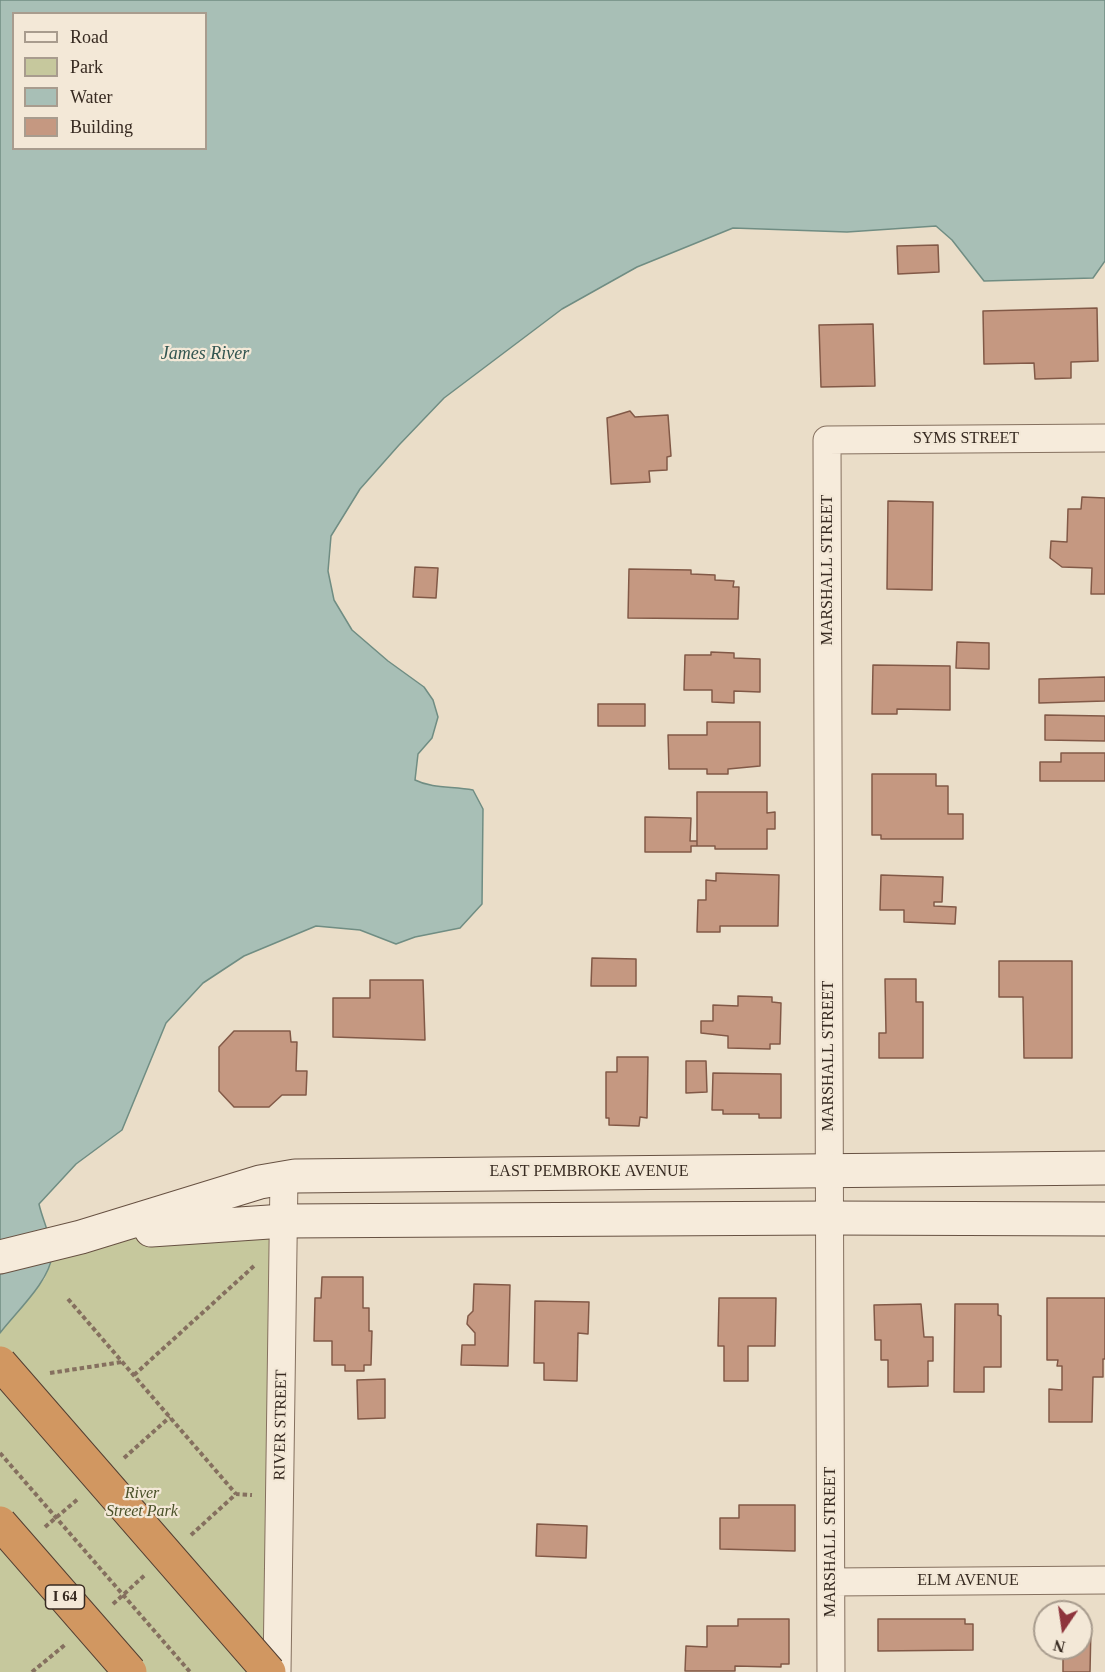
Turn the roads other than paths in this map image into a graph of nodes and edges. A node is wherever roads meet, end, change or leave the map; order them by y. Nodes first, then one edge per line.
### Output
1 (1105, 438) edge
2 (827, 440) joint
3 (1105, 1168) edge
4 (829, 1171) junction
5 (284, 1177) junction
6 (830, 1218) junction
7 (1105, 1220) edge
8 (284, 1221) junction
9 (81, 1237) junction
10 (0, 1257) edge
11 (0, 1363) edge
12 (0, 1523) edge
13 (1105, 1580) edge
14 (831, 1582) junction
15 (130, 1672) edge
16 (269, 1672) edge
17 (277, 1672) edge
18 (831, 1672) edge

1 - 2 street, SYMS STREET
2 - 4 street, MARSHALL STREET
3 - 4 main road, EAST PEMBROKE AVENUE
4 - 5 main road, EAST PEMBROKE AVENUE
4 - 6 street, MARSHALL STREET
5 - 8 street, RIVER STREET
5 - 9 main road, EAST PEMBROKE AVENUE
6 - 7 main road, EAST PEMBROKE AVENUE
6 - 8 main road, EAST PEMBROKE AVENUE
6 - 14 street, MARSHALL STREET
8 - 9 main road, EAST PEMBROKE AVENUE
8 - 17 street, RIVER STREET
9 - 10 main road, EAST PEMBROKE AVENUE
11 - 16 highway, bridge
12 - 15 highway, I 64, bridge
13 - 14 street, ELM AVENUE
14 - 18 street, MARSHALL STREET

